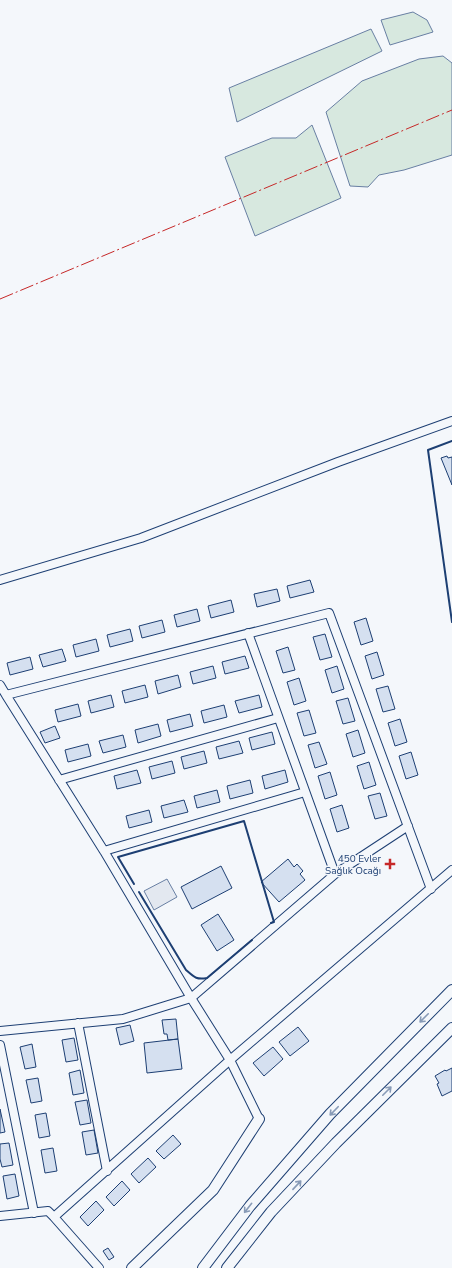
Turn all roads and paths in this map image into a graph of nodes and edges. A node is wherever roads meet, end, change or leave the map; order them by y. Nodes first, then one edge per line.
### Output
1 (452, 421) edge
2 (0, 580) edge
3 (248, 633) junction
4 (0, 685) edge
5 (6, 695) junction
6 (278, 718) junction
7 (59, 780) junction
8 (305, 792) junction
9 (408, 826) junction
10 (104, 851) junction
11 (452, 870) edge
12 (335, 874) junction
13 (431, 889) junction
14 (452, 990) edge
15 (191, 998) junction
16 (78, 1023) junction
17 (452, 1028) edge
18 (0, 1031) edge
19 (0, 1045) edge
20 (230, 1060) junction
21 (259, 1119) joint
22 (107, 1171) junction
23 (34, 1213) junction
24 (0, 1216) edge
25 (54, 1216) junction
26 (99, 1268) edge
27 (132, 1268) edge
28 (203, 1268) edge
29 (227, 1268) edge

1 - 2 street
3 - 5 street
3 - 6 street
3 - 9 street
4 - 5 street
5 - 7 street
6 - 7 street
6 - 8 street
7 - 10 street
8 - 10 street
8 - 12 street
9 - 12 street
9 - 13 street
10 - 15 street
11 - 13 street
12 - 15 street
13 - 20 street
14 -> 28 street
15 - 16 street
15 - 20 street
16 - 18 street
16 - 22 street
29 -> 17 street
19 - 23 street
20 - 21 street
20 - 22 street
21 - 27 street
22 - 25 street
23 - 24 street
23 - 25 street
25 - 26 street

